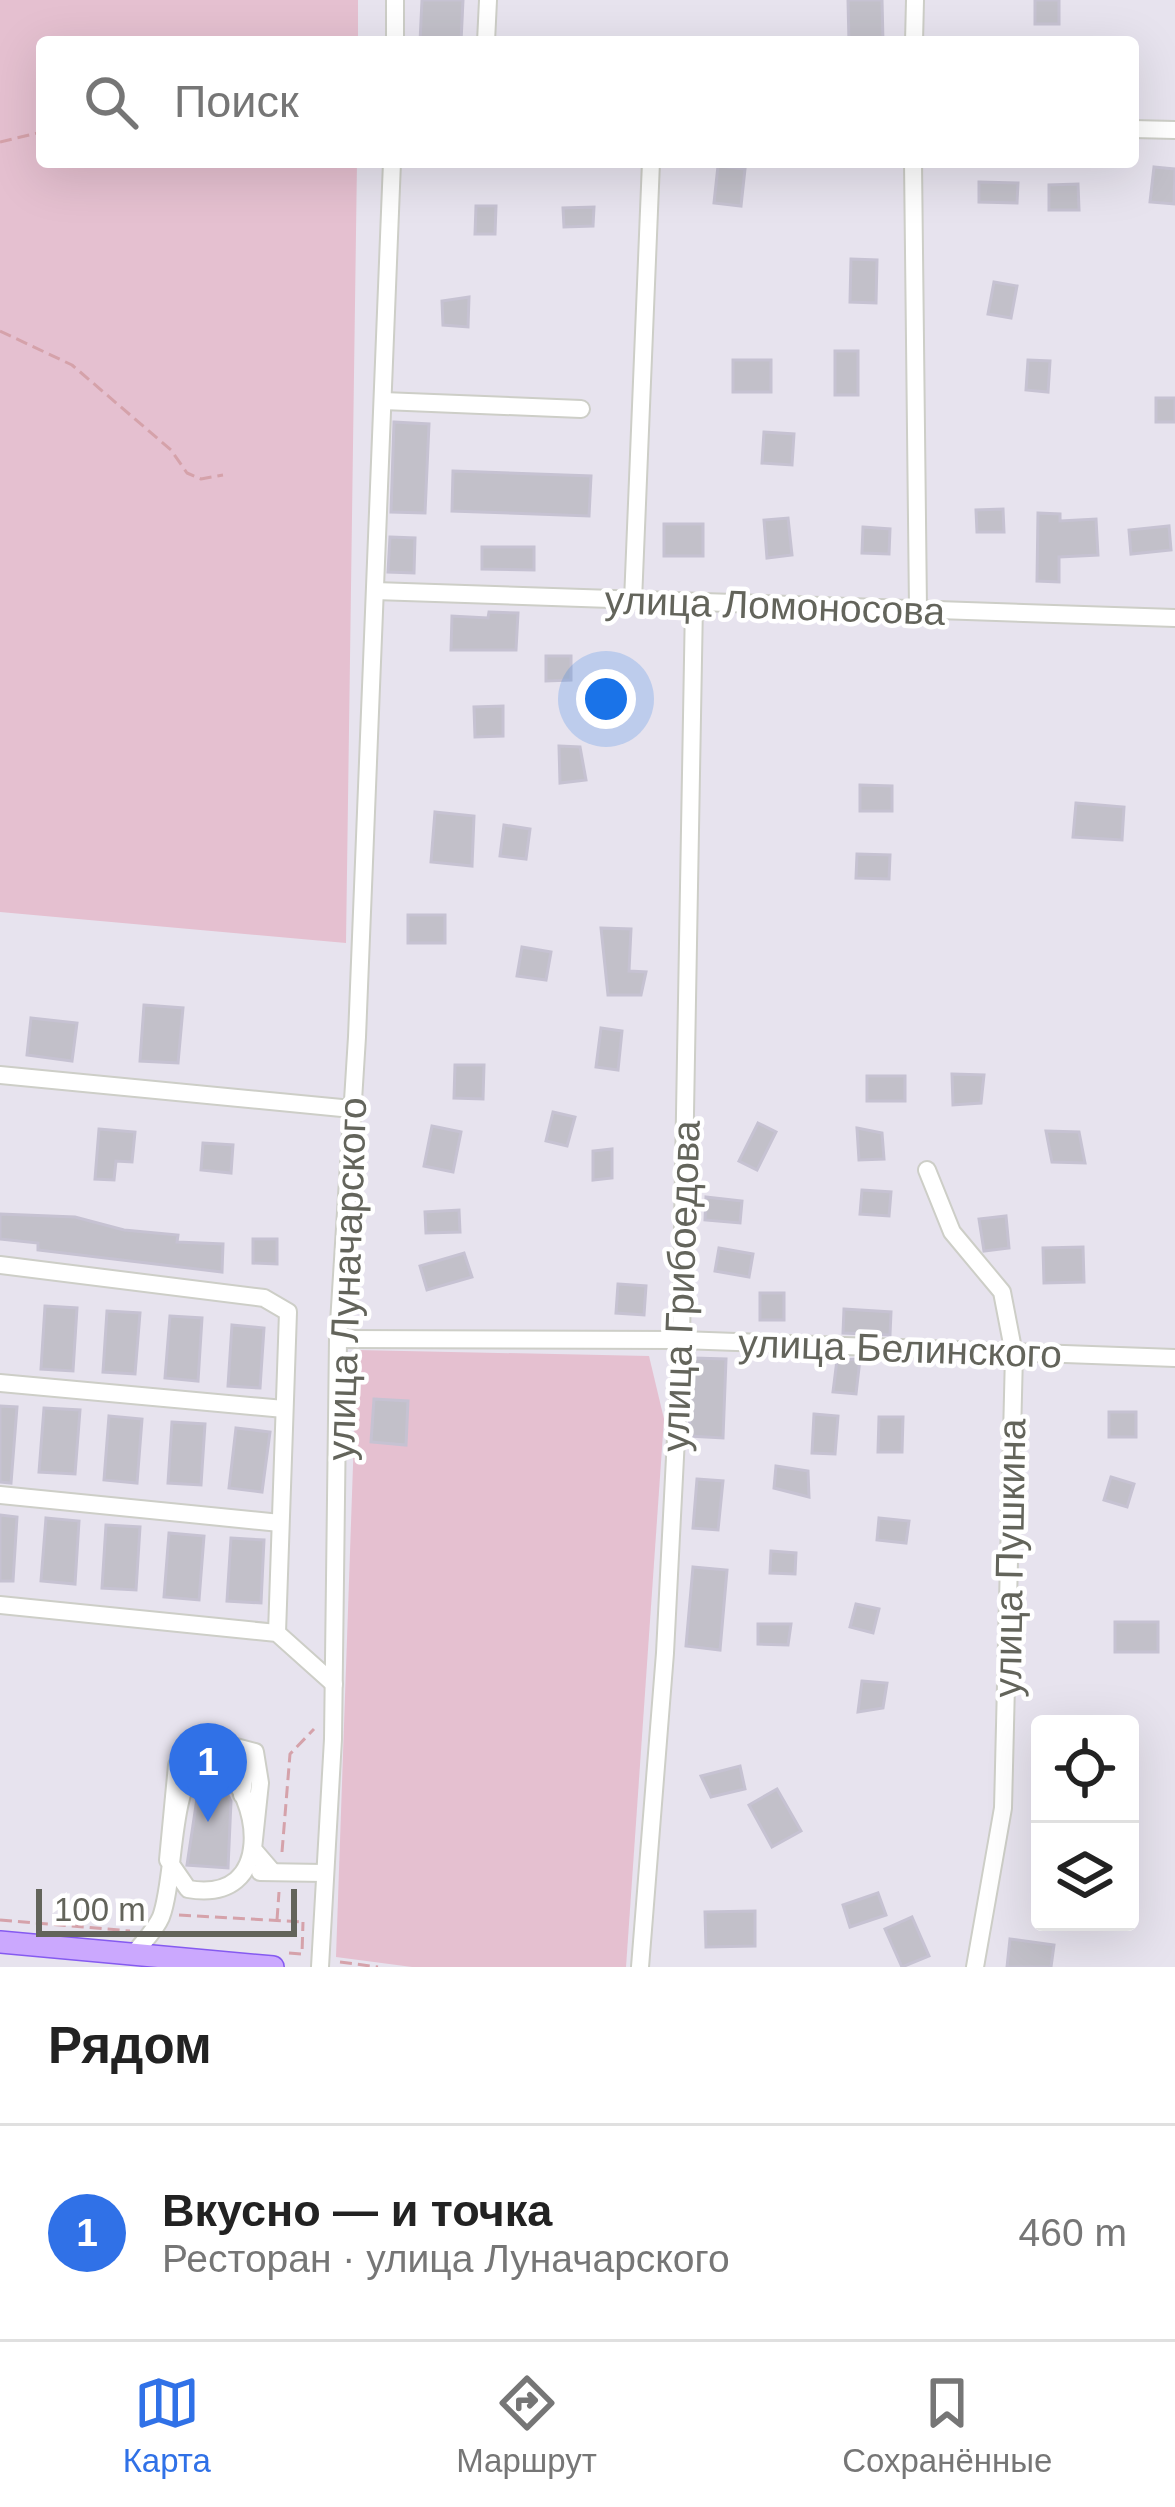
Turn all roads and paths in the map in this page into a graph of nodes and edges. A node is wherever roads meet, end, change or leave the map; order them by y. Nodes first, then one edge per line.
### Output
1 (395, 0) edge
2 (488, 0) edge
3 (916, 0) edge
4 (395, 36) edge
5 (486, 36) edge
6 (914, 36) edge
7 (1139, 129) edge
8 (1175, 130) edge
9 (36, 134) edge
10 (0, 142) edge
11 (392, 168) edge
12 (651, 168) edge
13 (913, 168) edge
14 (0, 332) edge
15 (383, 401) junction
16 (581, 409) dead end
17 (223, 475) dead end
18 (375, 591) junction
19 (633, 601) junction
20 (694, 603) junction
21 (918, 609) junction
22 (1175, 617) edge
23 (0, 1075) edge
24 (352, 1109) junction
25 (927, 1170) dead end
26 (0, 1265) edge
27 (338, 1339) junction
28 (681, 1340) junction
29 (1013, 1354) junction
30 (1175, 1358) edge
31 (0, 1383) edge
32 (284, 1409) junction
33 (0, 1496) edge
34 (280, 1522) junction
35 (0, 1605) edge
36 (278, 1633) junction
37 (334, 1684) junction
38 (290, 1754) dead end
39 (253, 1849) junction
40 (168, 1860) junction
41 (276, 1871) junction
42 (324, 1873) junction
43 (244, 1875) junction
44 (162, 1914) junction
45 (0, 1920) edge
46 (277, 1920) junction
47 (132, 1931) dead end
48 (0, 1942) edge
49 (133, 1955) junction
50 (274, 1959) edge
51 (320, 1963) edge
52 (378, 1967) edge
53 (640, 1967) edge
54 (975, 1967) edge

1 - 4 street
2 - 5 street
3 - 6 street
7 - 8 street
9 - 10 path
11 - 15 street, улица Луначарского
12 - 19 street
13 - 21 street
14 - 17 path
15 - 16 street
15 - 18 street, улица Луначарского
18 - 19 street, улица Ломоносова
18 - 24 street, улица Луначарского
19 - 20 street, улица Ломоносова
20 - 21 street, улица Ломоносова
20 - 28 street, улица Грибоедова
21 - 22 street, улица Ломоносова
23 - 24 street
24 - 27 street, улица Луначарского
25 - 29 street, улица Пушкина
26 - 32 street
27 - 28 street, улица Белинского
27 - 37 street, улица Луначарского
28 - 29 street, улица Белинского
28 - 53 street, улица Грибоедова
29 - 30 street, улица Белинского
29 - 54 street, улица Пушкина
31 - 32 street
32 - 34 street
33 - 34 street
34 - 36 street
35 - 36 street
36 - 37 street
37 - 42 street, улица Луначарского
38 - 41 path
39 - 40 street
39 - 40 street
39 - 41 street
39 - 43 street
40 - 43 street
40 - 44 street
41 - 42 street
41 - 43 street
41 - 46 path
42 - 51 street, улица Луначарского
44 - 46 path
44 - 49 street
45 - 47 path
46 - 50 path
48 - 49 main road
49 - 50 main road
51 - 52 path

